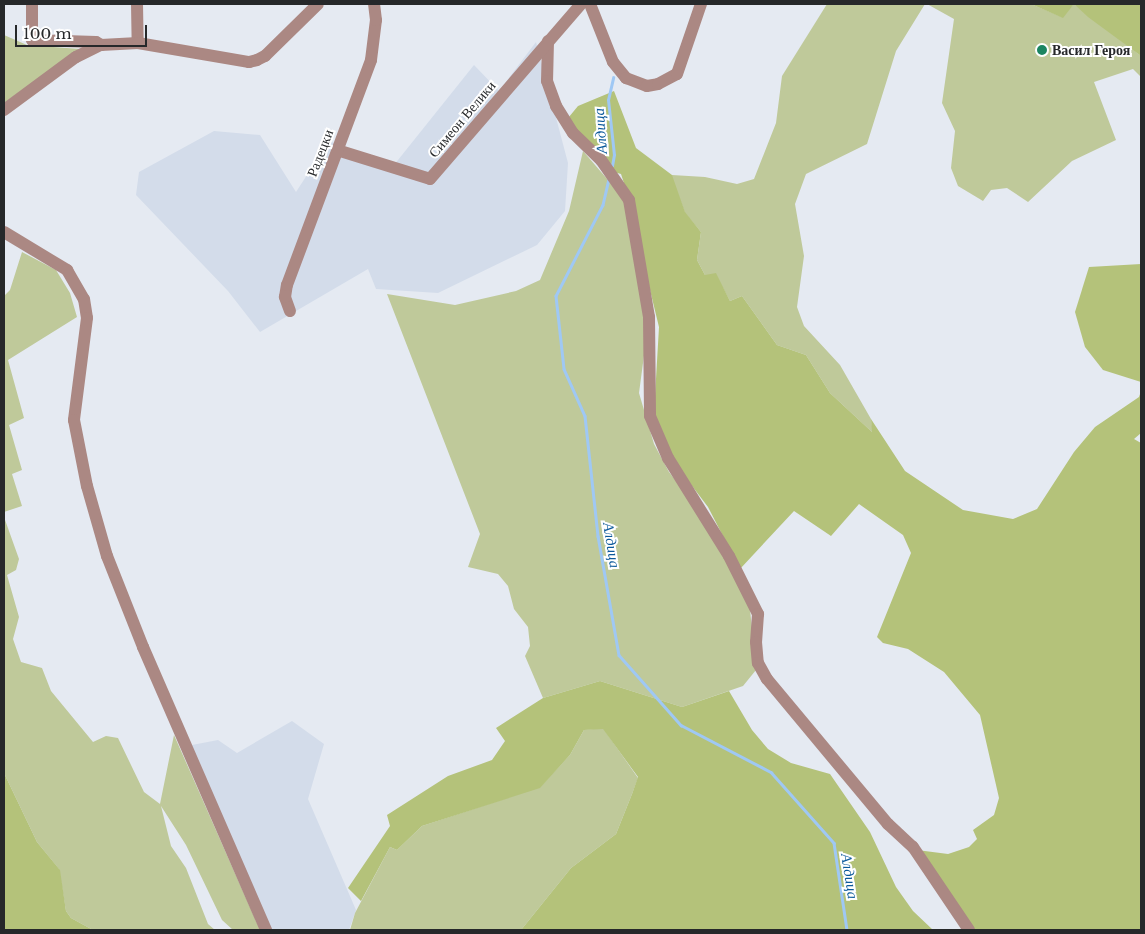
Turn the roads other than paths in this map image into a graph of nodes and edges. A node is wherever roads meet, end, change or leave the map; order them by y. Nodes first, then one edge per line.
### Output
1 (32, 4) edge
2 (138, 4) edge
3 (318, 4) edge
4 (374, 4) edge
5 (581, 4) edge
6 (590, 4) edge
7 (701, 4) edge
8 (548, 42) junction
9 (138, 44) junction
10 (101, 45) junction
11 (4, 110) edge
12 (337, 150) junction
13 (4, 232) edge
14 (290, 311) dead end
15 (266, 930) edge
16 (969, 930) edge

1 - 10 street
2 - 9 street
3 - 9 street
4 - 12 street, Радецки
5 - 8 street, Симеон Велики
6 - 7 street
8 - 12 street, Симеон Велики
8 - 16 street
9 - 10 street
10 - 11 street
12 - 14 street, Радецки
13 - 15 street

